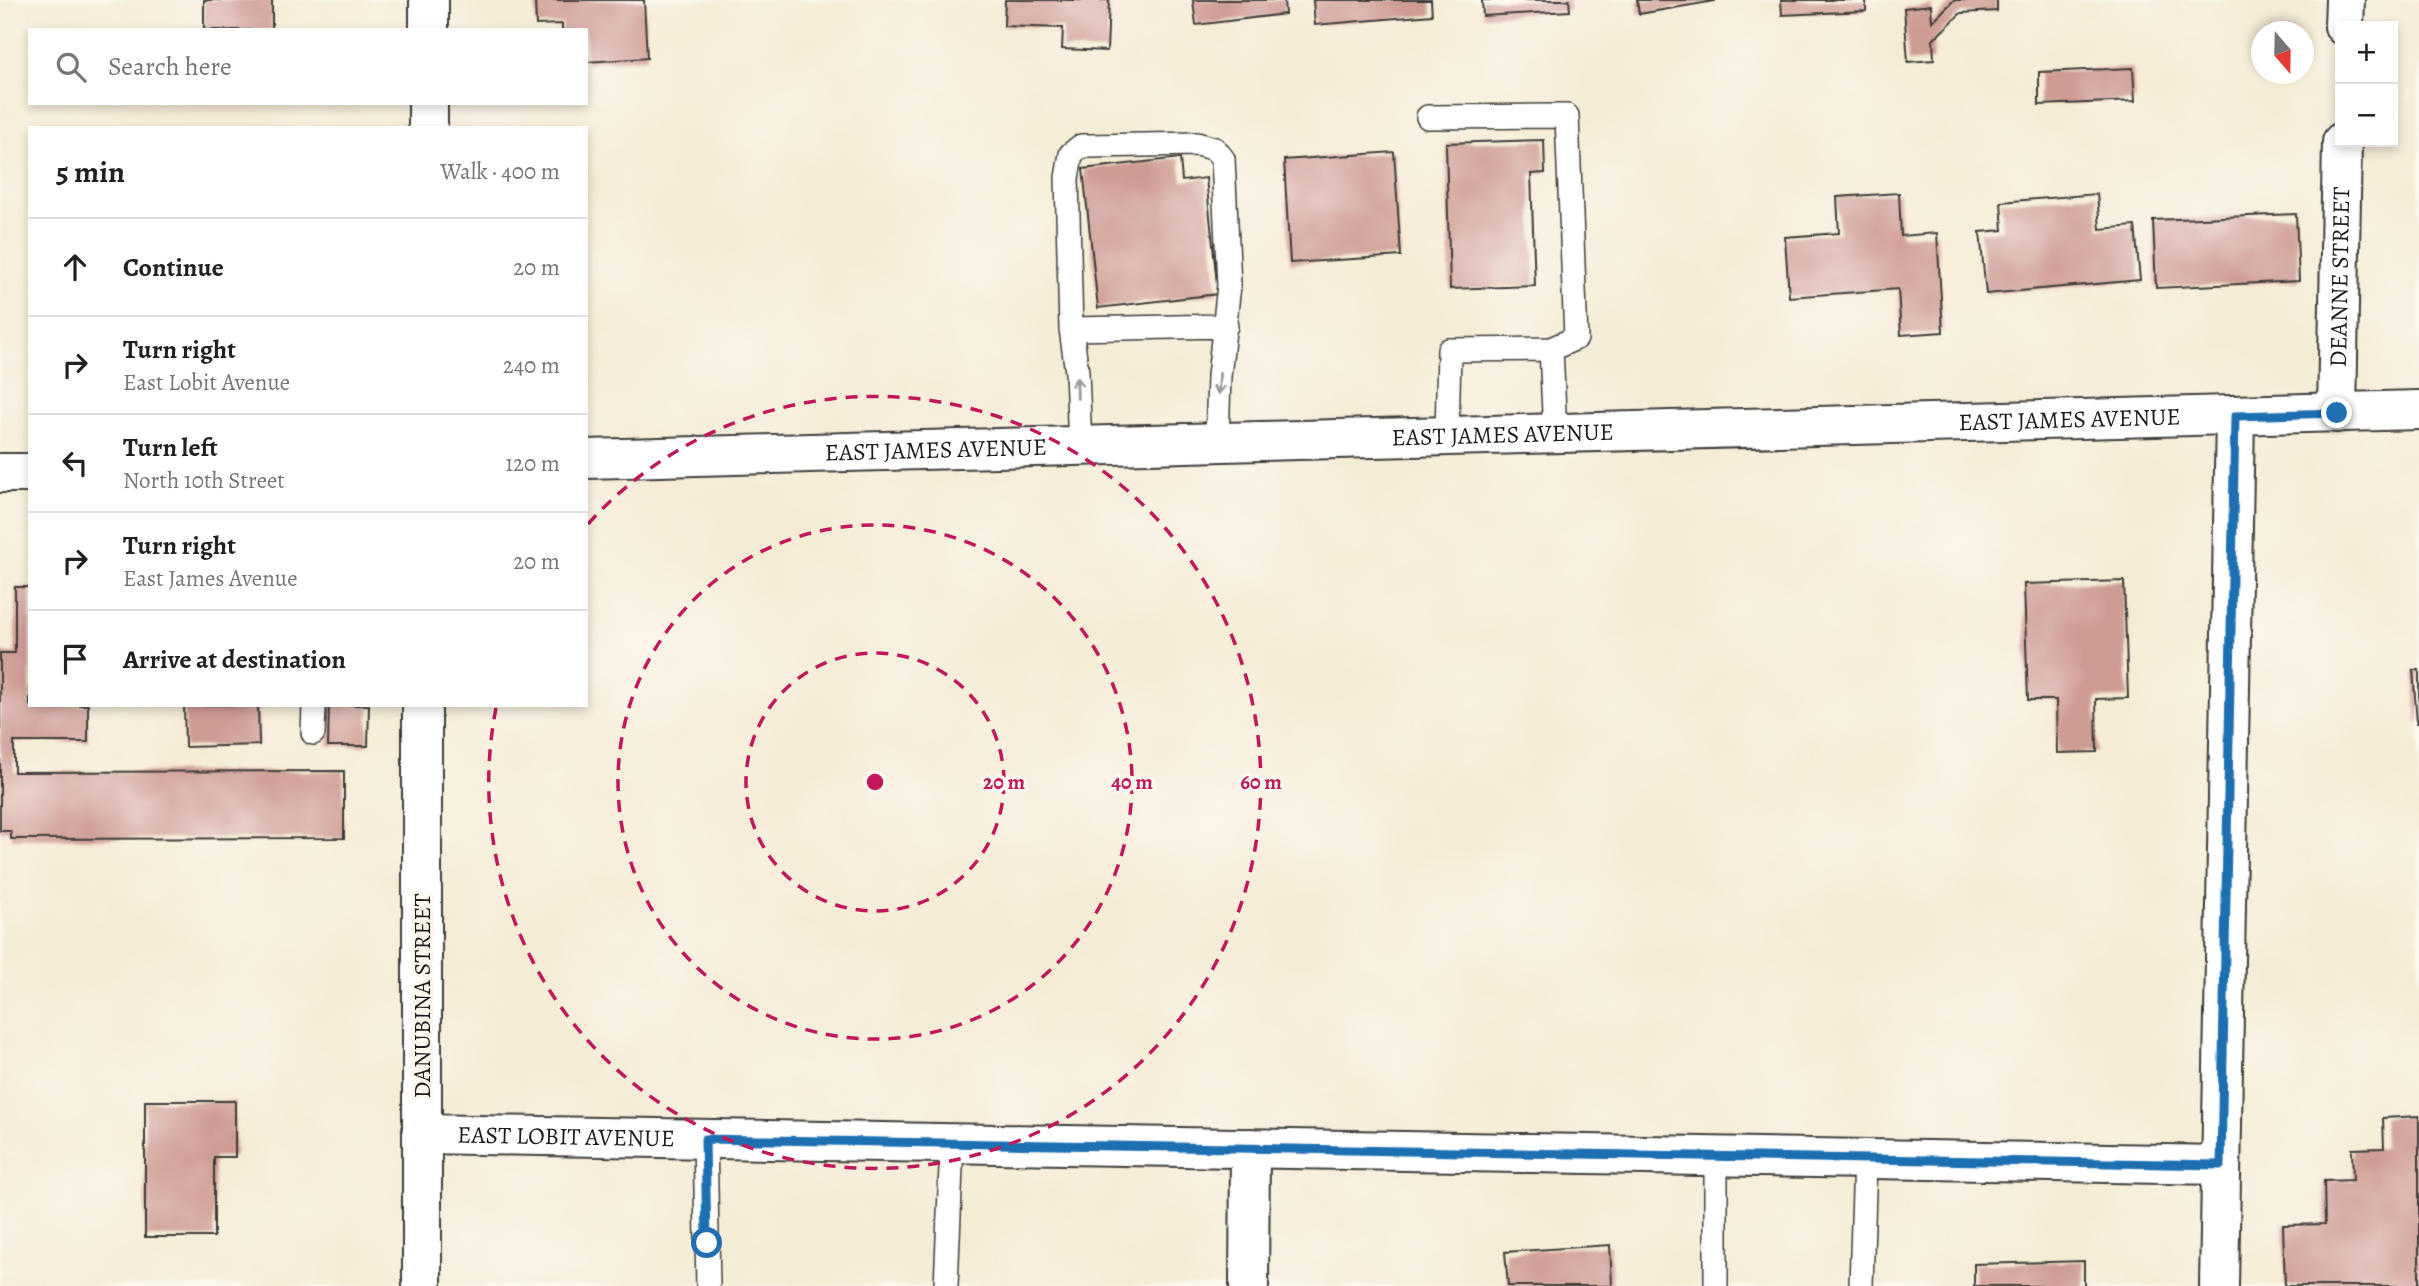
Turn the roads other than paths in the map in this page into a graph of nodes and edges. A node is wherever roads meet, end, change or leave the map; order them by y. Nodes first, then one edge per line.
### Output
1 (429, 0) edge
2 (2344, 0) edge
3 (2344, 21) edge
4 (429, 28) edge
5 (428, 105) edge
6 (1428, 117) dead end
7 (428, 126) edge
8 (2342, 147) edge
9 (1226, 326) junction
10 (1071, 329) junction
11 (1551, 349) junction
12 (2419, 410) edge
13 (2337, 413) junction
14 (2235, 416) junction
15 (1555, 434) junction
16 (1447, 436) junction
17 (1217, 442) junction
18 (1080, 446) junction
19 (588, 459) edge
20 (28, 472) edge
21 (0, 473) edge
22 (314, 707) edge
23 (422, 707) edge
24 (313, 733) dead end
25 (422, 1134) junction
26 (705, 1139) junction
27 (952, 1144) junction
28 (1250, 1148) junction
29 (1716, 1157) junction
30 (1865, 1159) junction
31 (2221, 1165) junction
32 (422, 1286) edge
33 (708, 1286) edge
34 (946, 1286) edge
35 (1249, 1286) edge
36 (1716, 1286) edge
37 (1861, 1286) edge
38 (2219, 1286) edge

1 - 4 street
2 - 3 street
5 - 7 street
6 - 11 lane
8 - 13 street, DEANNE STREET
9 - 10 lane
9 - 10 lane
9 -> 17 lane
18 -> 10 lane
11 - 15 lane
11 - 16 lane
12 - 13 street, EAST JAMES AVENUE
13 - 14 street, EAST JAMES AVENUE
14 - 15 street, EAST JAMES AVENUE
14 - 31 street
15 - 16 street, EAST JAMES AVENUE
16 - 17 street, EAST JAMES AVENUE
17 - 18 street, EAST JAMES AVENUE
18 - 19 street, EAST JAMES AVENUE
20 - 21 street
22 - 24 lane
23 - 25 street, DANUBINA STREET
25 - 26 street, EAST LOBIT AVENUE
25 - 32 street, DANUBINA STREET
26 - 27 street, EAST LOBIT AVENUE
26 - 33 lane
27 - 28 street, EAST LOBIT AVENUE
27 - 34 lane
28 - 29 street, EAST LOBIT AVENUE
28 - 35 street
29 - 30 street, EAST LOBIT AVENUE
29 - 36 lane
30 - 31 street, EAST LOBIT AVENUE
30 - 37 lane
31 - 38 street

